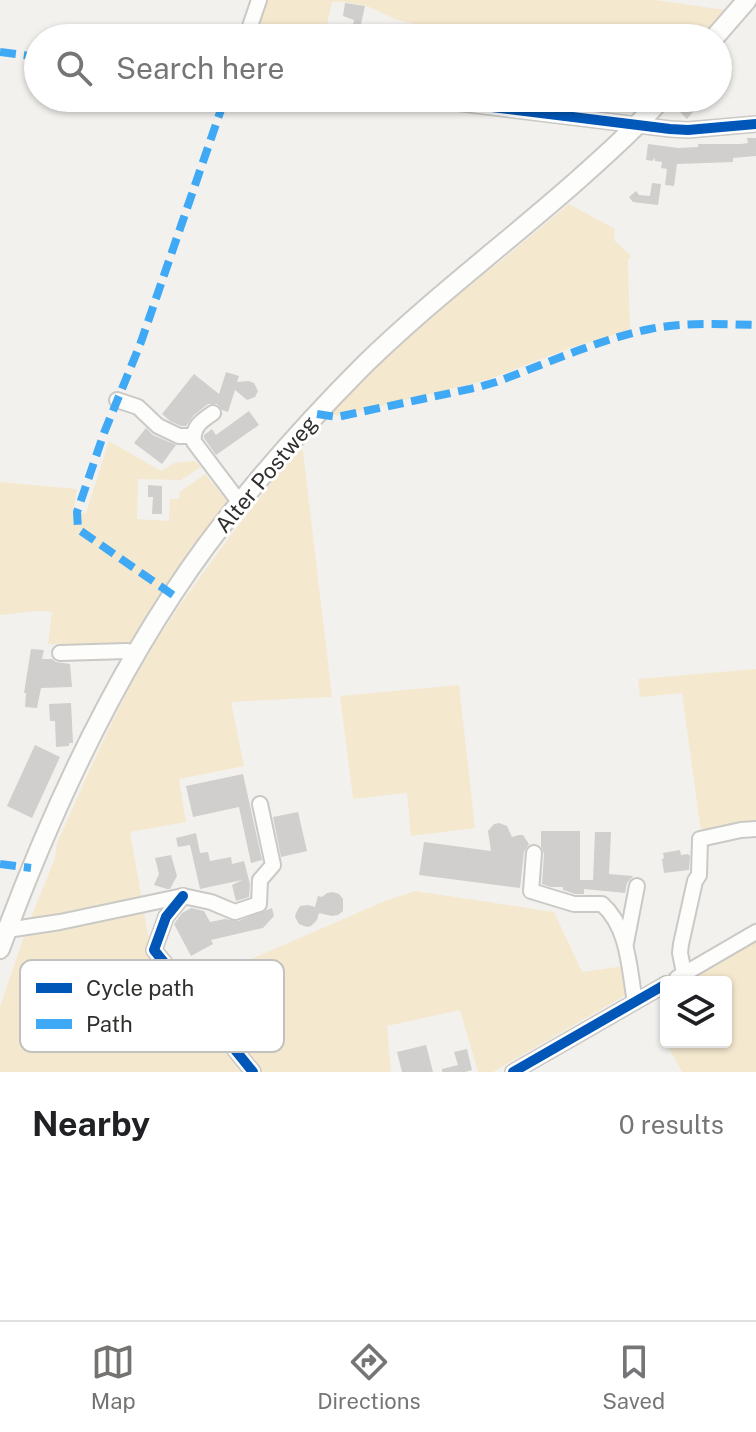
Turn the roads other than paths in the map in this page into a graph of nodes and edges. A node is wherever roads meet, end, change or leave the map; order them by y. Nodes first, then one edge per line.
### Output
1 (259, 0) edge
2 (747, 0) edge
3 (251, 24) edge
4 (726, 24) edge
5 (537, 112) edge
6 (650, 112) edge
7 (639, 124) junction
8 (756, 124) edge
9 (117, 400) dead end
10 (213, 413) dead end
11 (193, 436) junction
12 (240, 503) junction
13 (60, 653) dead end
14 (136, 654) junction
15 (260, 804) dead end
16 (756, 829) edge
17 (534, 853) dead end
18 (637, 886) dead end
19 (183, 896) junction
20 (7, 930) junction
21 (756, 932) edge
22 (625, 947) junction
23 (0, 949) edge
24 (162, 960) edge
25 (684, 973) junction
26 (679, 976) edge
27 (660, 988) edge
28 (635, 1002) junction
29 (237, 1052) edge
30 (253, 1072) edge
31 (513, 1072) edge

1 - 3 street
2 - 4 main road
5 - 7 street
6 - 7 main road, Alter Postweg
7 - 8 street
7 - 12 main road, Alter Postweg
9 - 11 street
10 - 11 street
11 - 12 street
12 - 14 main road, Alter Postweg
13 - 14 street
14 - 20 main road, Alter Postweg
15 - 19 street
16 - 25 street
17 - 22 street
18 - 22 street
19 - 20 street
19 - 24 street
20 - 23 main road, Alter Postweg
21 - 25 street
22 - 28 street
25 - 26 street
27 - 28 street
28 - 31 street
29 - 30 street

